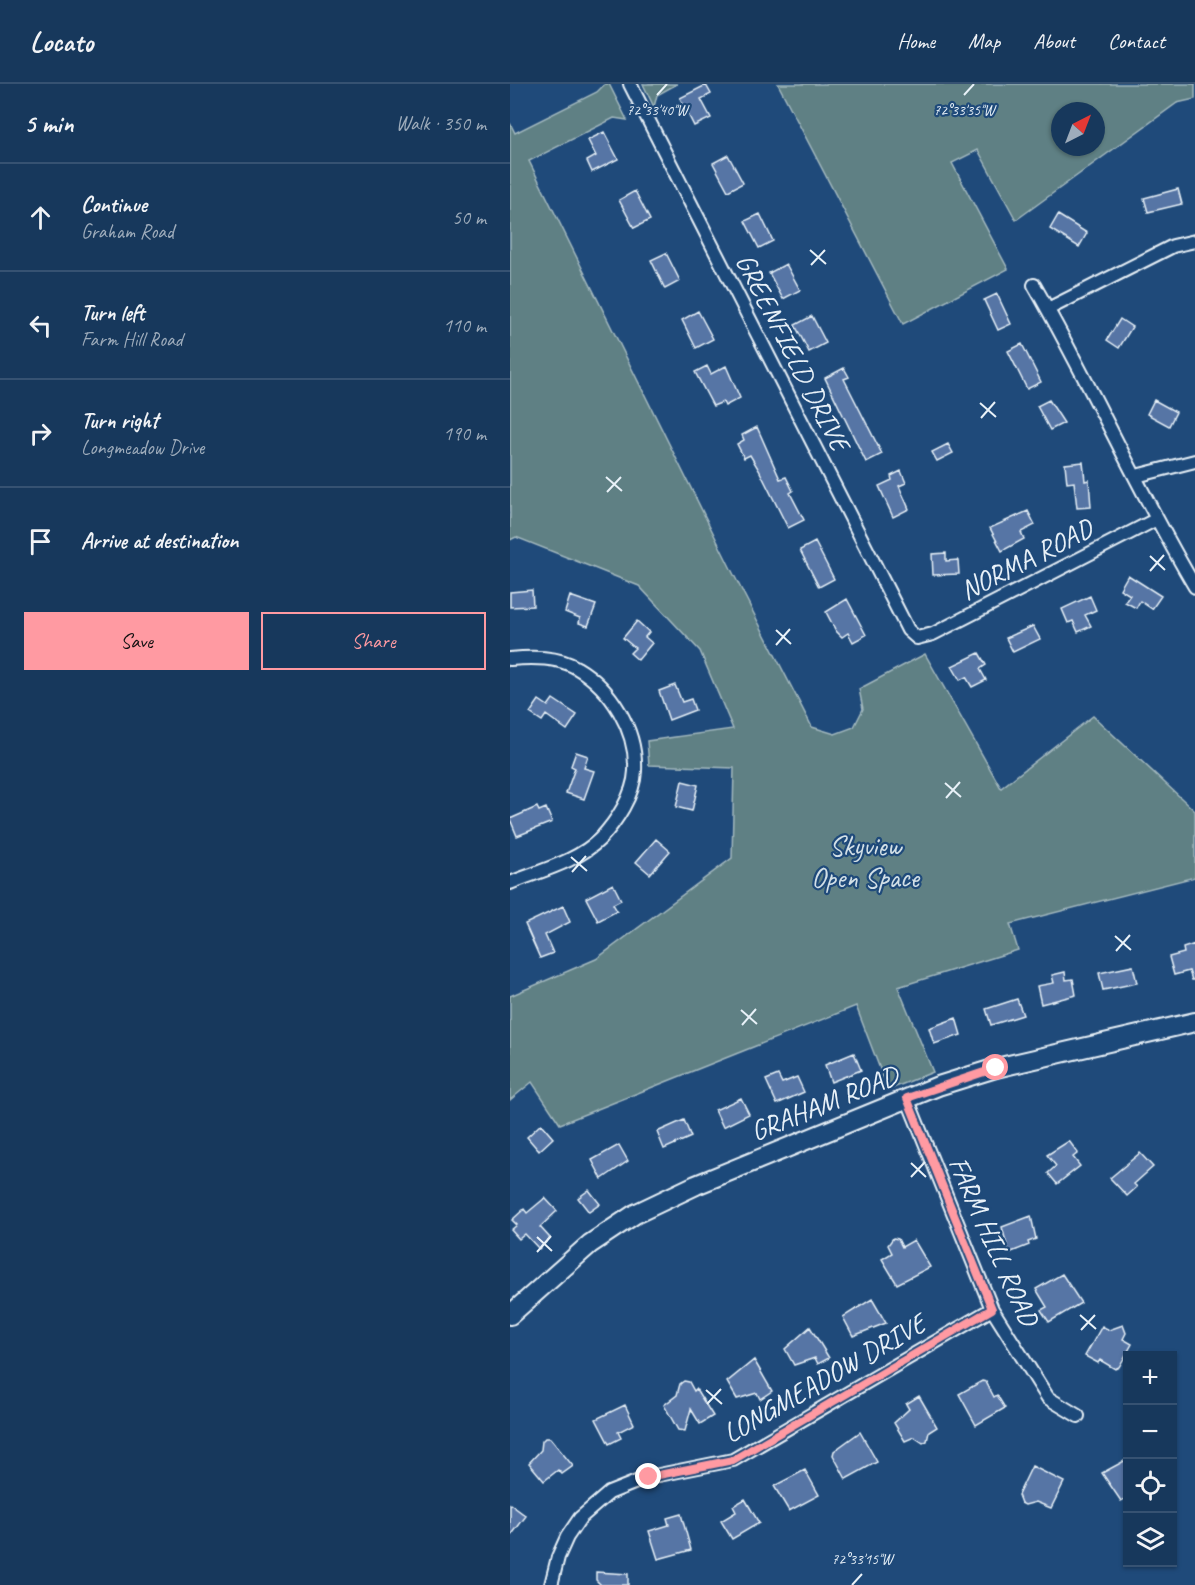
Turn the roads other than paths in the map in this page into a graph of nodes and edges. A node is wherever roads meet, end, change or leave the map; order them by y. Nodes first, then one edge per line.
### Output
1 (630, 84) edge
2 (1195, 241) edge
3 (1034, 285) dead end
4 (1048, 309) junction
5 (1195, 461) edge
6 (1136, 476) junction
7 (1155, 520) junction
8 (1195, 587) edge
9 (917, 638) joint
10 (510, 659) edge
11 (510, 884) edge
12 (1195, 1022) edge
13 (907, 1098) junction
14 (992, 1309) junction
15 (510, 1315) edge
16 (1078, 1416) dead end
17 (551, 1585) edge

1 - 9 street, GREENFIELD DRIVE
2 - 4 street
3 - 4 street
4 - 6 street
5 - 6 street
6 - 7 street
7 - 8 street
7 - 9 street, NORMA ROAD
10 - 11 street
12 - 13 street, GRAHAM ROAD
13 - 14 street, FARM HILL ROAD
13 - 15 street, GRAHAM ROAD
14 - 16 street, FARM HILL ROAD
14 - 17 street, LONGMEADOW DRIVE

